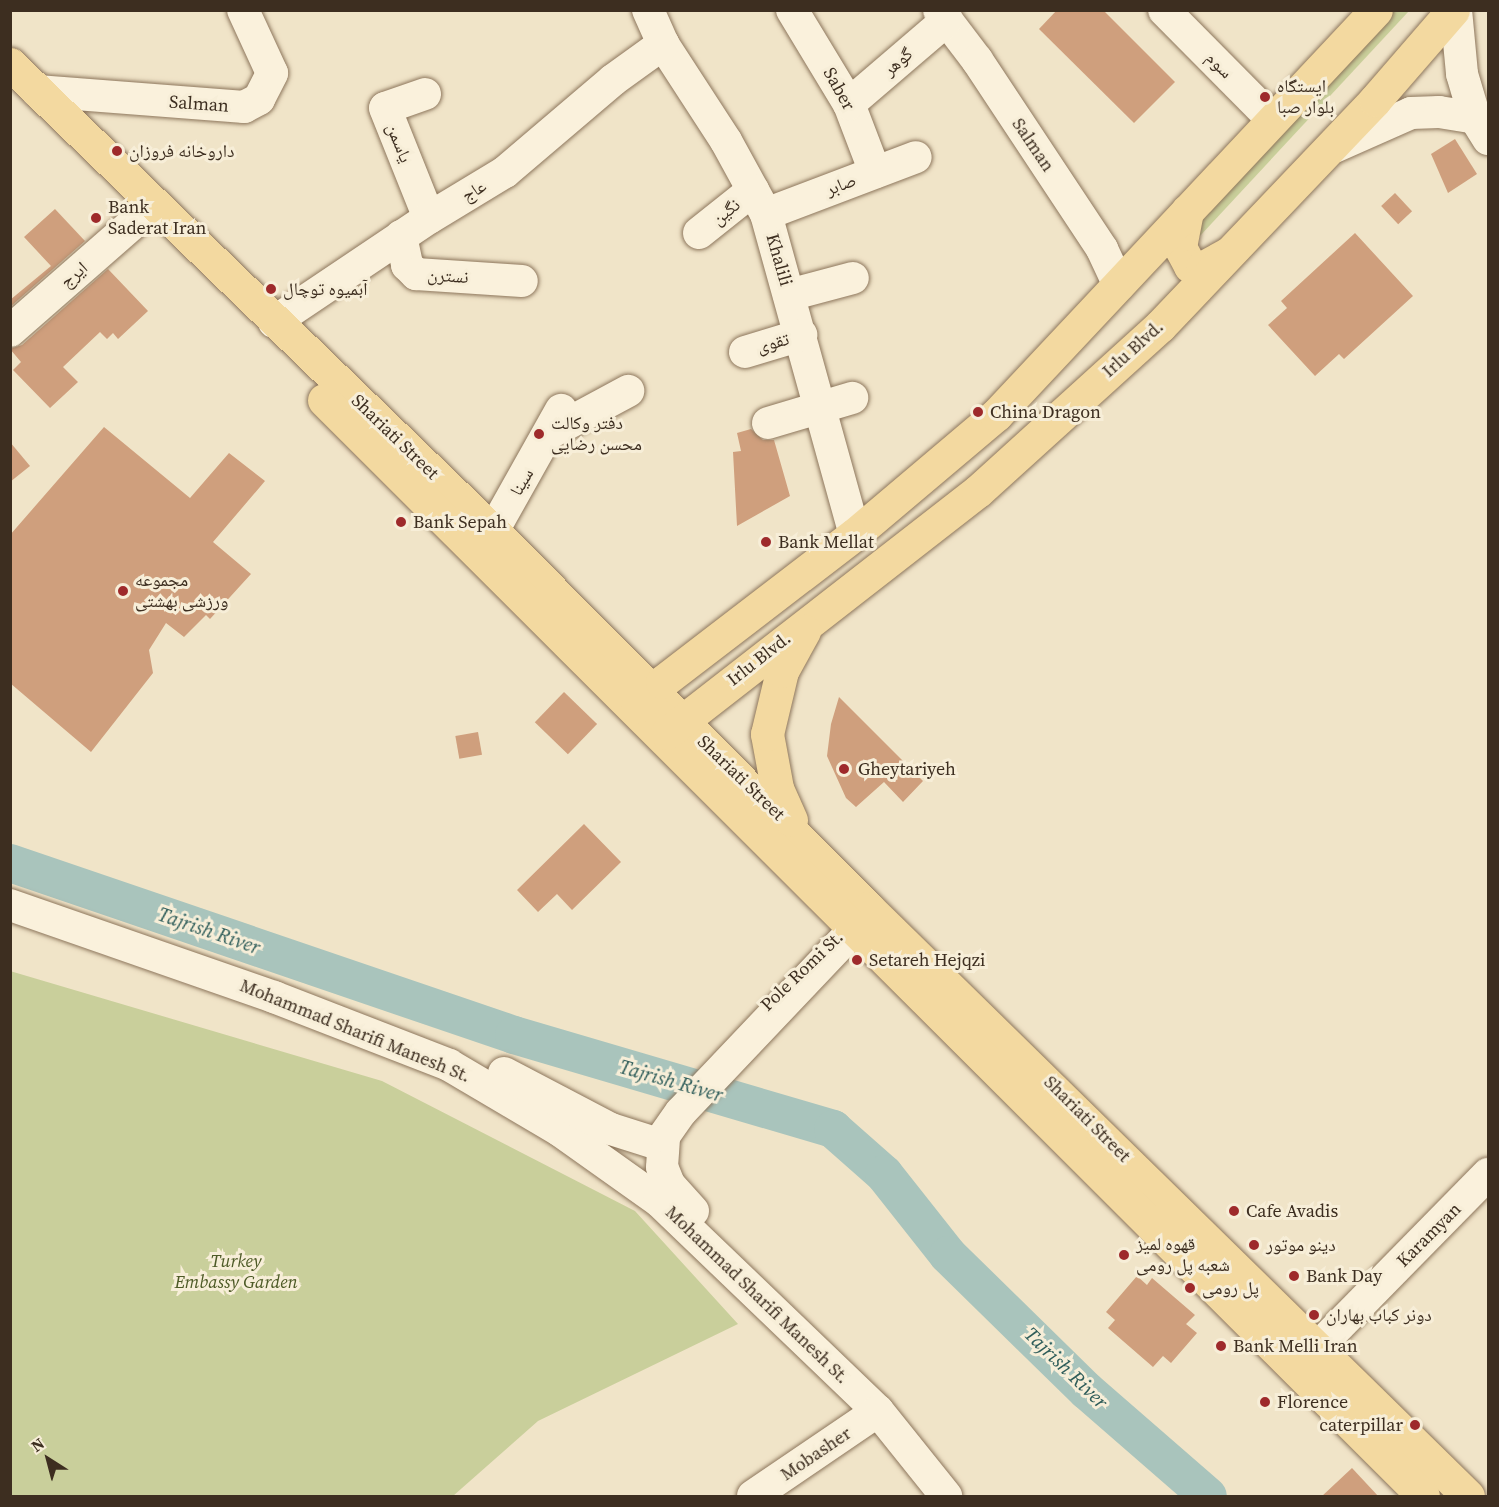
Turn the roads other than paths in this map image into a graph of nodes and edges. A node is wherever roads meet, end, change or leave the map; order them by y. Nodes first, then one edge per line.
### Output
1 (243, 10) edge
2 (648, 10) edge
3 (792, 10) edge
4 (1164, 10) edge
5 (1376, 10) edge
6 (1454, 10) edge
7 (943, 15) edge
8 (663, 44) junction
9 (10, 64) edge
10 (24, 92) edge
11 (425, 94) dead end
12 (849, 104) junction
13 (1273, 120) junction
14 (1482, 129) edge
15 (1327, 150) junction
16 (916, 157) dead end
17 (875, 172) junction
18 (760, 202) junction
19 (1187, 211) junction
20 (429, 218) junction
21 (138, 219) junction
22 (699, 233) dead end
23 (401, 236) junction
24 (1233, 250) junction
25 (853, 278) dead end
26 (522, 281) dead end
27 (1119, 285) junction
28 (789, 295) junction
29 (274, 322) junction
30 (10, 331) edge
31 (801, 335) junction
32 (745, 351) dead end
33 (628, 391) dead end
34 (852, 399) dead end
35 (821, 407) junction
36 (768, 423) dead end
37 (493, 531) junction
38 (855, 534) junction
39 (809, 621) junction
40 (644, 700) junction
41 (672, 728) junction
42 (797, 833) junction
43 (10, 886) edge
44 (10, 904) edge
45 (852, 924) junction
46 (652, 1142) junction
47 (1488, 1174) edge
48 (664, 1192) junction
49 (1318, 1347) junction
50 (878, 1411) junction
51 (753, 1497) edge
52 (946, 1497) edge
53 (962, 1497) edge
54 (1423, 1497) edge
55 (1468, 1497) edge

1 - 10 street, Salman
2 - 8 street, Khalili
3 - 12 street, Saber
4 - 13 street, سوم
5 - 13 main road
6 - 14 street
6 - 15 main road, Irlu Blvd.
7 - 12 street, گوهر
7 - 27 street, Salman
8 - 18 street, Khalili
8 - 20 street, عاج
9 - 10 main road, Shariati Street
10 - 21 main road, Shariati Street
10 - 29 main road, Shariati Street
11 - 20 street, یاسمن
12 - 17 street, Saber
13 - 19 main road
14 - 15 street
15 - 24 main road, Irlu Blvd.
16 - 17 street, صابر
17 - 18 street, صابر
18 - 22 street, نگین
18 - 28 street, Khalili
19 - 24 main road
19 - 27 main road
20 - 23 street, عاج
21 - 30 street, ایرج
21 - 40 main road, Shariati Street
23 - 26 street, نسترن
23 - 29 street, عاج
24 - 39 main road, Irlu Blvd.
25 - 28 street
27 - 38 main road
28 - 31 street, Khalili
29 - 37 main road, Shariati Street
31 - 32 street, تقوی
31 - 35 street, Khalili
33 - 37 street, سینا
34 - 35 street
35 - 36 street
35 - 38 street, Khalili
37 - 40 main road, Shariati Street
38 - 40 main road
39 - 41 main road, Irlu Blvd.
39 - 42 main road
40 - 41 main road, Shariati Street
41 - 42 main road, Shariati Street
41 - 45 main road, Shariati Street
42 - 49 main road, Shariati Street
43 - 46 street, Mohammad Sharifi Manesh St.
44 - 48 street, Mohammad Sharifi Manesh St.
45 - 46 street, Pole Romi St.
45 - 54 main road, Shariati Street
46 - 48 street
47 - 49 street, Karamyan
48 - 50 street, Mohammad Sharifi Manesh St.
48 - 53 street, Mohammad Sharifi Manesh St.
49 - 55 main road, Shariati Street
50 - 51 street, Mobasher
50 - 52 street, Mohammad Sharifi Manesh St.

